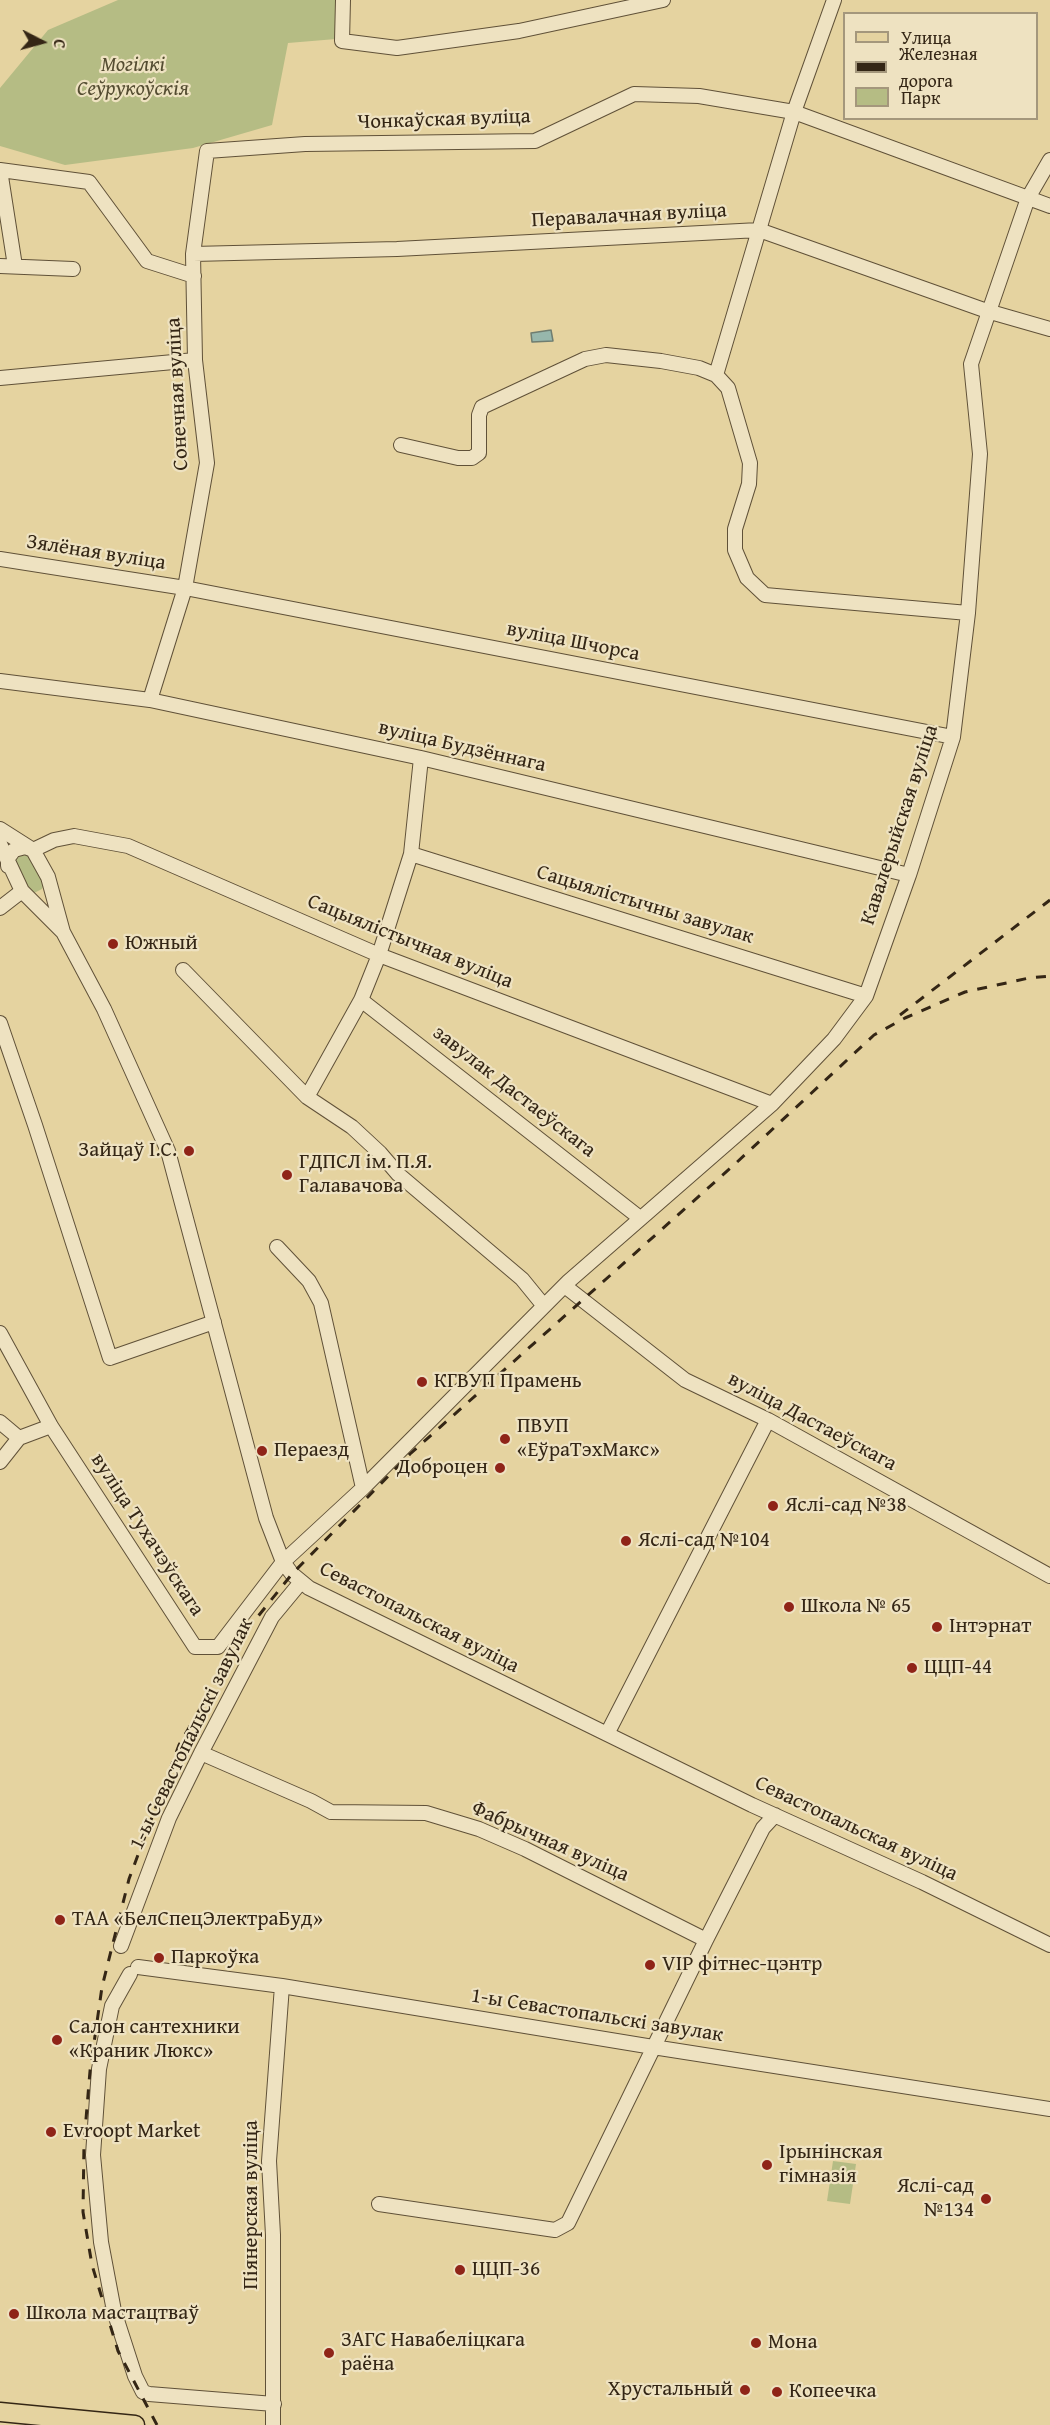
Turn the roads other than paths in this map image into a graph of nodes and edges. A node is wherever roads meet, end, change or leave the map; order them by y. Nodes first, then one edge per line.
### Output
1 (343, 0) edge
2 (663, 0) edge
3 (834, 0) edge
4 (794, 112) junction
5 (207, 151) joint
6 (1050, 160) edge
7 (0, 170) edge
8 (1028, 198) junction
9 (1050, 206) edge
10 (759, 230) junction
11 (193, 254) junction
12 (0, 266) edge
13 (15, 266) junction
14 (73, 269) dead end
15 (194, 276) junction
16 (987, 311) junction
17 (1050, 329) edge
18 (195, 360) junction
19 (716, 375) junction
20 (0, 378) edge
21 (401, 445) dead end
22 (0, 559) edge
23 (185, 588) junction
24 (968, 613) junction
25 (0, 681) edge
26 (150, 700) junction
27 (953, 737) junction
28 (421, 758) junction
29 (0, 829) edge
30 (0, 844) edge
31 (33, 850) junction
32 (411, 854) junction
33 (8, 866) junction
34 (909, 875) junction
35 (48, 877) junction
36 (24, 893) junction
37 (0, 908) edge
38 (63, 932) junction
39 (379, 955) junction
40 (183, 969) dead end
41 (866, 996) junction
42 (361, 1000) junction
43 (0, 1023) edge
44 (307, 1097) junction
45 (772, 1104) junction
46 (640, 1218) junction
47 (277, 1247) dead end
48 (567, 1284) junction
49 (544, 1306) junction
50 (214, 1322) junction
51 (0, 1333) edge
52 (768, 1420) junction
53 (0, 1422) edge
54 (51, 1426) junction
55 (19, 1438) junction
56 (0, 1462) edge
57 (363, 1488) junction
58 (283, 1562) junction
59 (1050, 1576) edge
60 (301, 1582) junction
61 (607, 1734) junction
62 (201, 1753) junction
63 (775, 1815) junction
64 (706, 1940) junction
65 (121, 1946) dead end
66 (1050, 1946) edge
67 (282, 1986) junction
68 (653, 2047) junction
69 (1050, 2109) edge
70 (379, 2204) dead end
71 (274, 2404) junction
72 (0, 2412) edge
73 (135, 2425) edge
74 (273, 2425) edge

1 - 2 street
3 - 4 street
4 - 5 street, Чонкаўская вуліца
4 - 8 street, Чонкаўская вуліца
4 - 10 street
5 - 11 street, Сонечная вуліца
6 - 8 street, Кавалерыйская вуліца
7 - 13 street
7 - 15 street
8 - 9 street, Чонкаўская вуліца
8 - 16 street, Кавалерыйская вуліца
10 - 11 street, Перавалачная вуліца
10 - 16 street, Перавалачная вуліца
10 - 19 street
11 - 15 street, Сонечная вуліца
12 - 13 street
13 - 14 street
15 - 18 street, Сонечная вуліца
16 - 17 street, Перавалачная вуліца
16 - 24 street, Кавалерыйская вуліца
18 - 20 street
18 - 23 street, Сонечная вуліца
19 - 21 street
19 - 24 street
22 - 23 street, Зялёная вуліца
23 - 26 street, Сонечная вуліца
23 - 27 street, вуліца Шчорса
24 - 27 street, Кавалерыйская вуліца
25 - 26 street, вуліца Будзённага
26 - 28 street, вуліца Будзённага
27 - 34 street, Кавалерыйская вуліца
28 - 32 street
28 - 34 street, вуліца Будзённага
29 - 31 street, Севастопальская вуліца
30 - 33 street, Севастопальская вуліца
31 - 33 street
31 - 35 street, Севастопальская вуліца
31 - 39 street, Сацыялістычная вуліца
32 - 39 street
32 - 41 street, Сацыялістычны завулак
33 - 36 street, Севастопальская вуліца
34 - 41 street, Кавалерыйская вуліца
35 - 36 street
35 - 38 street, Севастопальская вуліца
36 - 37 street
36 - 38 street, Севастопальская вуліца
38 - 50 street, Севастопальская вуліца
39 - 42 street
39 - 45 street, Сацыялістычная вуліца
40 - 44 street
41 - 45 street, Кавалерыйская вуліца
42 - 44 street
42 - 46 street, завулак Дастаеўскага
43 - 50 street
44 - 49 street
45 - 46 street, Кавалерыйская вуліца
46 - 48 street, Кавалерыйская вуліца
47 - 57 street
48 - 49 street
48 - 52 street, вуліца Дастаеўскага
49 - 57 street
50 - 58 street, Севастопальская вуліца
51 - 54 street, вуліца Тухачэўскага
52 - 59 street, вуліца Дастаеўскага
52 - 61 street
53 - 55 street
54 - 55 street
54 - 58 street, вуліца Тухачэўскага
55 - 56 street
57 - 58 street
58 - 60 street, Севастопальская вуліца
60 - 61 street, Севастопальская вуліца
60 - 62 street, 1-ы Севастопальскі завулак
61 - 63 street, Севастопальская вуліца
62 - 64 street, Фабрычная вуліца
62 - 65 street, 1-ы Севастопальскі завулак
63 - 64 street
63 - 66 street, Севастопальская вуліца
64 - 68 street
67 - 68 street, 1-ы Севастопальскі завулак
67 - 71 street, Піянерская вуліца
67 - 71 street, 1-ы Севастопальскі завулак
68 - 69 street, 1-ы Севастопальскі завулак
68 - 70 street
71 - 74 street, Піянерская вуліца
72 - 73 main road

